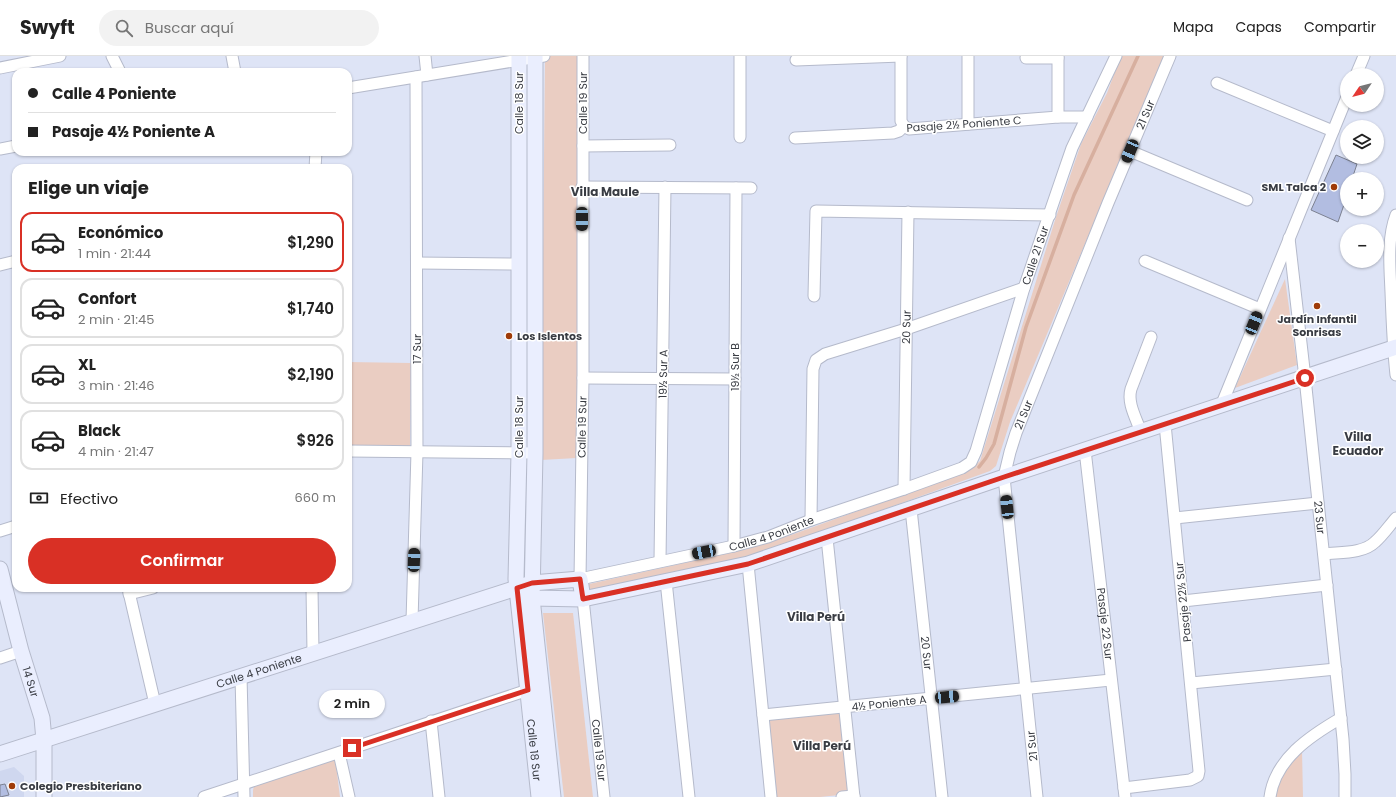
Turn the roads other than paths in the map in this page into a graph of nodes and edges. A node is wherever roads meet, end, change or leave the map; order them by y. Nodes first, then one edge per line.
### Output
1 (60, 56) edge
2 (112, 56) edge
3 (232, 56) edge
4 (424, 56) edge
5 (583, 56) edge
6 (740, 56) edge
7 (901, 56) edge
8 (968, 56) edge
9 (1116, 56) edge
10 (1170, 56) edge
11 (1364, 56) edge
12 (538, 57) edge
13 (1058, 57) edge
14 (519, 58) edge
15 (1026, 58) dead end
16 (796, 60) dead end
17 (0, 68) edge
18 (118, 68) edge
19 (234, 68) edge
20 (1359, 68) edge
21 (427, 75) junction
22 (416, 77) junction
23 (1217, 83) dead end
24 (352, 87) edge
25 (1341, 112) edge
26 (1058, 117) junction
27 (1087, 117) junction
28 (968, 124) junction
29 (904, 126) junction
30 (1333, 131) junction
31 (740, 137) dead end
32 (794, 138) dead end
33 (670, 145) dead end
34 (583, 146) junction
35 (12, 147) edge
36 (0, 149) edge
37 (1130, 151) junction
38 (582, 187) junction
39 (665, 188) junction
40 (736, 188) junction
41 (751, 188) dead end
42 (1247, 200) dead end
43 (908, 212) junction
44 (1050, 215) junction
45 (1396, 215) edge
46 (1289, 238) junction
47 (1145, 261) dead end
48 (12, 262) edge
49 (417, 263) junction
50 (519, 264) junction
51 (0, 265) edge
52 (1024, 288) junction
53 (814, 296) dead end
54 (1260, 309) junction
55 (906, 329) junction
56 (1151, 337) dead end
57 (1395, 347) edge
58 (1396, 375) edge
59 (583, 378) junction
60 (662, 378) junction
61 (1305, 378) junction
62 (735, 379) junction
63 (1221, 406) junction
64 (1165, 424) junction
65 (1141, 432) junction
66 (1085, 450) junction
67 (352, 452) edge
68 (417, 452) junction
69 (519, 452) junction
70 (535, 453) junction
71 (971, 462) joint
72 (1004, 477) junction
73 (904, 489) junction
74 (1318, 503) junction
75 (911, 509) junction
76 (1174, 518) junction
77 (1396, 518) edge
78 (811, 520) junction
79 (12, 527) edge
80 (0, 530) edge
81 (827, 538) junction
82 (734, 546) junction
83 (1324, 554) junction
84 (660, 561) junction
85 (748, 564) junction
86 (0, 569) edge
87 (580, 579) junction
88 (666, 581) junction
89 (1327, 585) junction
90 (517, 588) junction
91 (532, 590) junction
92 (128, 592) edge
93 (312, 592) edge
94 (583, 599) junction
95 (1183, 601) junction
96 (412, 621) junction
97 (21, 651) junction
98 (313, 653) junction
99 (0, 658) edge
100 (1336, 669) junction
101 (241, 676) junction
102 (1111, 680) junction
103 (1191, 683) junction
104 (1026, 689) junction
105 (528, 690) junction
106 (931, 698) junction
107 (155, 704) junction
108 (845, 707) junction
109 (763, 715) junction
110 (1340, 718) junction
111 (431, 721) junction
112 (44, 740) junction
113 (339, 753) junction
114 (0, 754) edge
115 (244, 784) junction
116 (1124, 793) edge
117 (854, 796) edge
118 (44, 797) edge
119 (204, 797) edge
120 (244, 797) edge
121 (349, 797) edge
122 (439, 797) edge
123 (539, 797) edge
124 (553, 797) edge
125 (604, 797) edge
126 (689, 797) edge
127 (771, 797) edge
128 (842, 797) edge
129 (942, 797) edge
130 (1037, 797) edge
131 (1270, 797) edge
132 (1345, 797) edge

1 - 17 street
2 - 18 street
3 - 19 street
4 - 21 street
5 - 34 street, Calle 19 Sur
6 - 31 street
7 - 16 street
7 - 29 street
8 - 28 street
9 - 27 street, Calle 21 Sur
10 - 37 street, 21 Sur
11 - 20 street
12 - 14 street
12 - 70 street, Calle 18 Sur
13 - 15 street
13 - 26 street
14 - 21 street
14 - 50 street, Calle 18 Sur
21 - 22 street
22 - 24 street
22 - 49 street, 17 Sur
23 - 30 street
25 - 30 street, 23 Sur
26 - 27 street, Pasaje 2½ Poniente C
26 - 28 street, Pasaje 2½ Poniente C
27 - 44 street, Calle 21 Sur
28 - 29 street, Pasaje 2½ Poniente C
29 - 32 street, Pasaje 2½ Poniente C
30 - 46 street, 23 Sur
33 - 34 street
34 - 38 street, Calle 19 Sur
35 - 36 street
37 - 42 street
37 - 72 street, 21 Sur
38 - 39 street
38 - 59 street, Calle 19 Sur
39 - 40 street
39 - 60 street, 19½ Sur A
40 - 41 street
40 - 62 street, 19½ Sur B
43 - 44 street
43 - 53 street
43 - 55 street, 20 Sur
44 - 52 street, Calle 21 Sur
45 - 57 street
46 - 54 street, 23 Sur
46 - 61 street, 23 Sur
47 - 54 street
48 - 51 street
49 - 50 street
49 - 68 street, 17 Sur
50 - 69 street, Calle 18 Sur
52 - 55 street
52 - 71 street, Calle 21 Sur
54 - 63 street, 23 Sur
55 - 73 street, 20 Sur
55 - 78 street
56 - 65 street
57 - 58 street
57 - 61 street, Calle 4 Poniente
59 - 60 street
59 - 87 street, Calle 19 Sur
60 - 62 street
60 - 84 street, 19½ Sur A
61 - 63 street, Calle 4 Poniente
61 - 74 street, 23 Sur
62 - 82 street, 19½ Sur B
63 - 64 street, Calle 4 Poniente
64 - 65 street, Calle 4 Poniente
64 - 76 street, Pasaje 22½ Sur
65 - 66 street, Calle 4 Poniente
66 - 72 street, Calle 4 Poniente
66 - 102 street, Pasaje 22 Sur
67 - 68 street
68 - 69 street
68 - 96 street, 17 Sur
69 - 70 street
69 - 90 street, Calle 18 Sur
70 - 91 street, Calle 18 Sur
71 - 73 street, Calle 4 Poniente
72 - 75 street, Calle 4 Poniente
72 - 104 street, 21 Sur
73 - 78 street, Calle 4 Poniente
74 - 76 street
74 - 83 street, 23 Sur
75 - 81 street, Calle 4 Poniente
75 - 106 street, 20 Sur
76 - 95 street, Pasaje 22½ Sur
77 - 83 street
78 - 82 street, Calle 4 Poniente
79 - 80 street
81 - 85 street, Calle 4 Poniente
81 - 108 street
82 - 84 street, Calle 4 Poniente
83 - 89 street, 23 Sur
84 - 87 street, Calle 4 Poniente
85 - 88 street, Calle 4 Poniente
85 - 109 street
86 - 97 street, 14 Sur
87 - 91 street, Calle 4 Poniente
87 - 94 street, Calle 19 Sur
88 - 94 street, Calle 4 Poniente
88 - 126 street
89 - 95 street
89 - 100 street, 23 Sur
90 - 91 street, Calle 4 Poniente
90 - 96 street, Calle 4 Poniente
90 - 105 street, Calle 18 Sur
91 - 94 street, Calle 4 Poniente
91 - 124 street, Calle 18 Sur
92 - 107 street
93 - 98 street
94 - 125 street, Calle 19 Sur
95 - 103 street, Pasaje 22½ Sur
96 - 98 street, Calle 4 Poniente
97 - 99 street
97 - 112 street, 14 Sur
98 - 101 street, Calle 4 Poniente
100 - 103 street
100 - 110 street, 23 Sur
101 - 107 street, Calle 4 Poniente
101 - 115 street
102 - 104 street, 4½ Poniente A
102 - 116 street, Pasaje 22 Sur
103 - 116 street, Pasaje 22½ Sur
104 - 106 street, 4½ Poniente A
104 - 130 street, 21 Sur
105 - 111 street
105 - 123 street, Calle 18 Sur
106 - 108 street, 4½ Poniente A
106 - 129 street, 20 Sur
107 - 112 street, Calle 4 Poniente
108 - 109 street, 4½ Poniente A
108 - 117 street
109 - 127 street
110 - 131 street
110 - 132 street, 23 Sur
111 - 113 street
111 - 122 street
112 - 114 street, Calle 4 Poniente
112 - 118 street, 14 Sur
113 - 115 street
113 - 121 street
115 - 119 street
115 - 120 street
117 - 128 street

